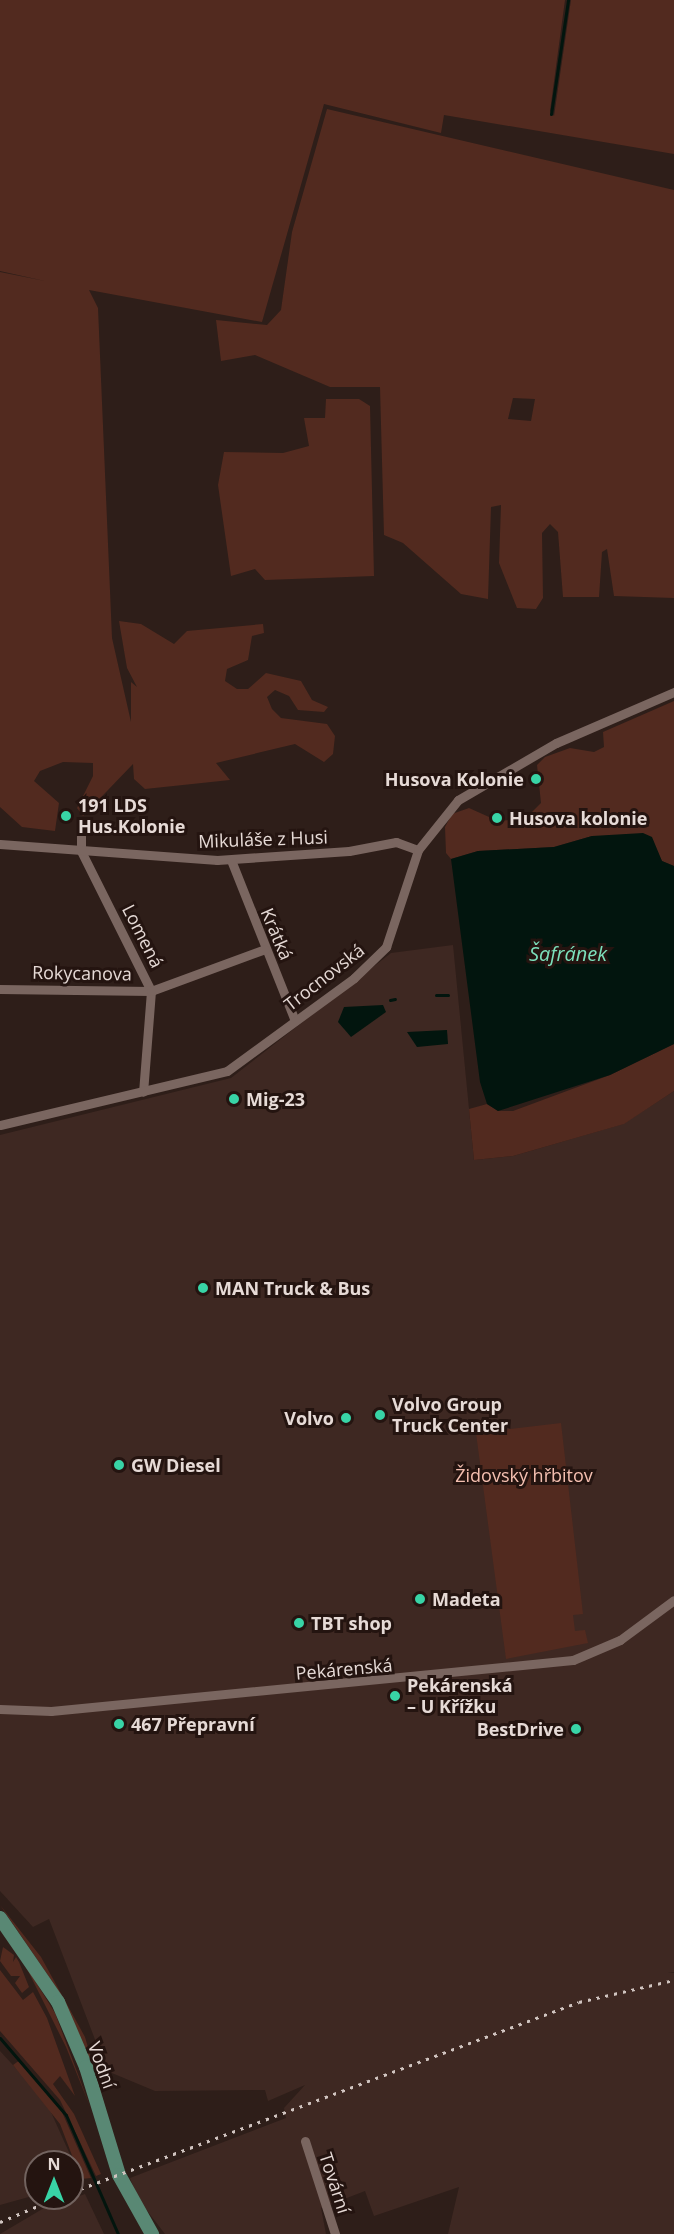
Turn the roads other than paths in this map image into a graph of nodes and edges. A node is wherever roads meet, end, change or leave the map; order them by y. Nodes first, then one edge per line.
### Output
1 (674, 692) edge
2 (81, 836) dead end
3 (0, 844) edge
4 (418, 850) junction
5 (81, 851) junction
6 (231, 860) junction
7 (265, 949) junction
8 (0, 989) edge
9 (151, 991) junction
10 (295, 1021) junction
11 (143, 1092) junction
12 (0, 1125) edge
13 (674, 1600) edge
14 (0, 1709) edge
15 (0, 1918) edge
16 (304, 2141) dead end
17 (152, 2234) edge
18 (335, 2234) edge

1 - 4 street, Trocnovská
2 - 5 street, Lomená
3 - 5 street, Mikuláše z Husi
4 - 6 street, Mikuláše z Husi
4 - 10 street, Trocnovská
5 - 6 street, Mikuláše z Husi
5 - 9 street, Lomená
6 - 7 street, Krátká
7 - 9 street, Rokycanova
7 - 10 street, Krátká
8 - 9 street, Rokycanova
9 - 11 street, Lomená
10 - 11 street, Trocnovská
11 - 12 street, Trocnovská
13 - 14 street, Pekárenská
15 - 17 main road, Vodní
16 - 18 street, Tovární

